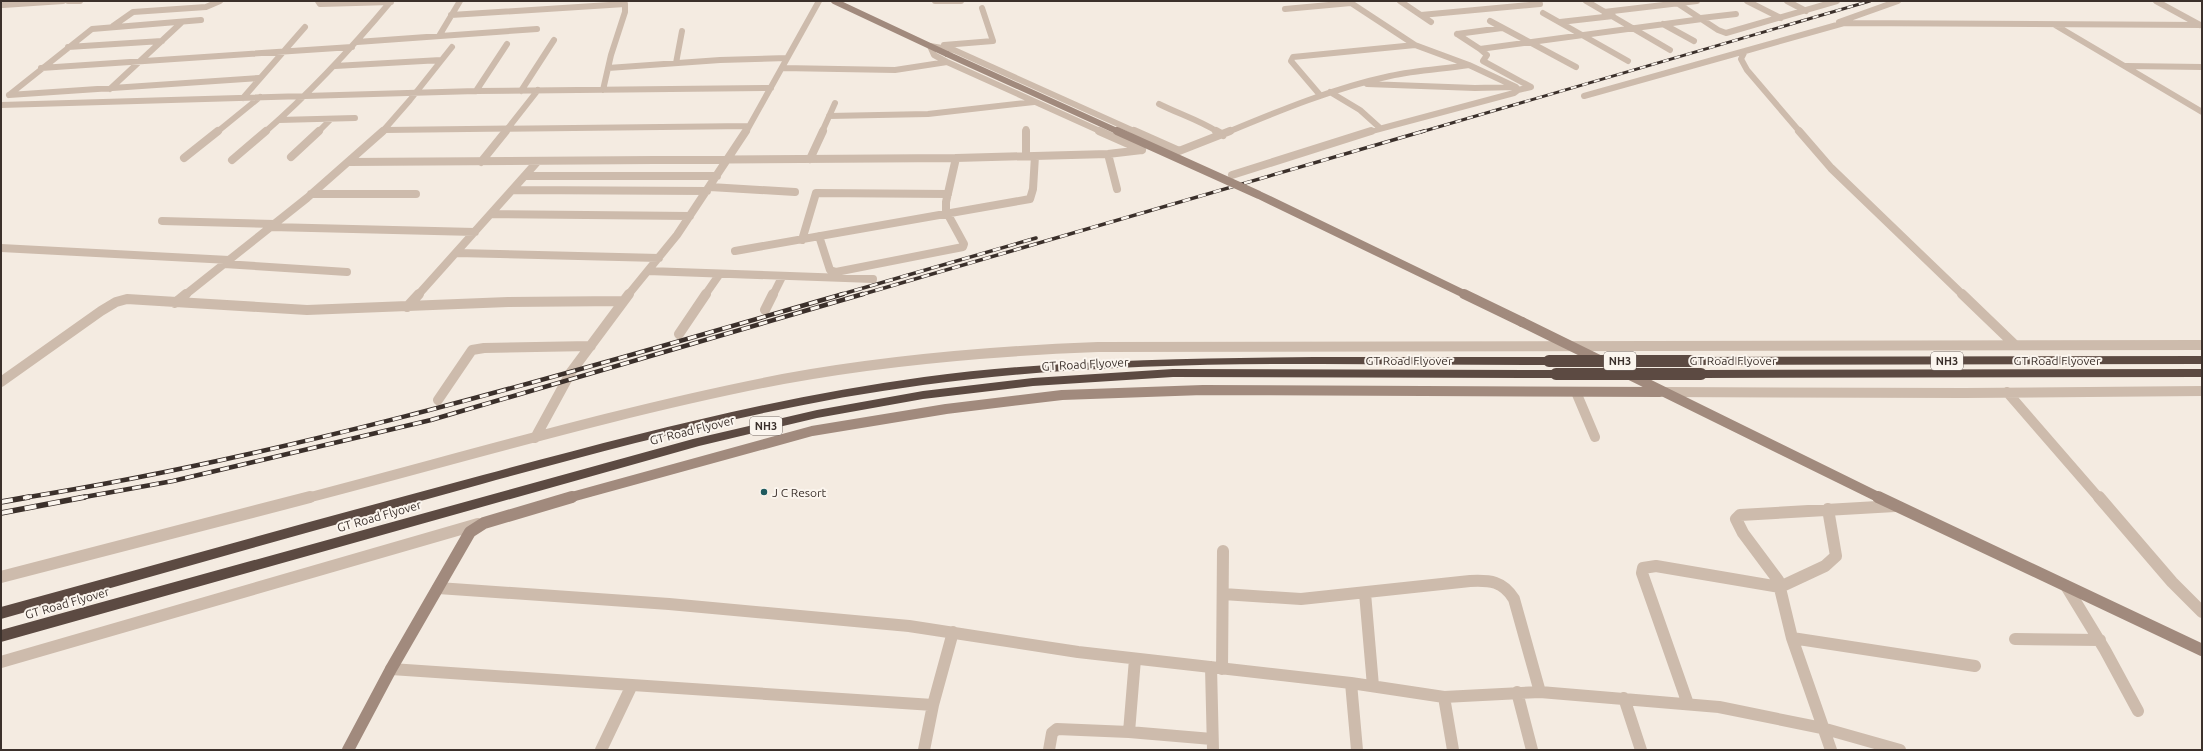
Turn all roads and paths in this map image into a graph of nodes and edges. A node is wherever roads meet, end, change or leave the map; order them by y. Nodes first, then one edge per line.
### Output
1 (63, 1) edge
2 (68, 1) edge
3 (80, 1) edge
4 (220, 1) edge
5 (318, 1) edge
6 (391, 1) edge
7 (460, 1) edge
8 (819, 1) edge
9 (834, 1) edge
10 (935, 1) edge
11 (961, 1) edge
12 (1400, 1) edge
13 (1497, 1) edge
14 (1586, 1) edge
15 (1696, 1) edge
16 (1747, 1) edge
17 (1787, 1) edge
18 (1837, 1) edge
19 (1898, 1) edge
20 (2156, 1) edge
21 (1350, 2) edge
22 (1677, 2) edge
23 (1540, 4) dead end
24 (3, 5) dead end
25 (1508, 7) junction
26 (982, 8) dead end
27 (1286, 9) dead end
28 (1806, 10) junction
29 (1604, 12) junction
30 (1542, 13) dead end
31 (1736, 14) dead end
32 (451, 15) junction
33 (1421, 15) junction
34 (1612, 16) junction
35 (1781, 18) junction
36 (1702, 19) junction
37 (201, 20) dead end
38 (1490, 20) dead end
39 (182, 22) junction
40 (1431, 22) dead end
41 (1560, 22) junction
42 (1663, 24) junction
43 (1835, 24) junction
44 (113, 26) junction
45 (2056, 26) junction
46 (305, 27) dead end
47 (1502, 28) junction
48 (1632, 28) junction
49 (536, 29) dead end
50 (682, 31) dead end
51 (1582, 35) junction
52 (439, 36) junction
53 (554, 40) dead end
54 (162, 41) junction
55 (1694, 41) dead end
56 (1526, 42) junction
57 (507, 44) dead end
58 (354, 45) junction
59 (1416, 45) junction
60 (930, 46) junction
61 (68, 47) junction
62 (452, 47) dead end
63 (1428, 49) junction
64 (1480, 49) junction
65 (1670, 50) dead end
66 (283, 51) junction
67 (1745, 52) junction
68 (787, 58) junction
69 (947, 58) junction
70 (1355, 58) dead end
71 (441, 60) junction
72 (142, 61) junction
73 (1628, 61) dead end
74 (676, 63) junction
75 (1470, 65) junction
76 (335, 66) junction
77 (2124, 66) junction
78 (1576, 67) dead end
79 (2202, 67) edge
80 (41, 68) junction
81 (608, 68) junction
82 (782, 68) junction
83 (259, 78) junction
84 (1361, 84) junction
85 (112, 88) junction
86 (771, 88) junction
87 (1517, 88) junction
88 (521, 90) junction
89 (538, 90) junction
90 (603, 90) junction
91 (476, 91) junction
92 (1330, 92) junction
93 (418, 93) junction
94 (9, 95) junction
95 (1320, 95) junction
96 (306, 96) junction
97 (1584, 96) dead end
98 (260, 97) junction
99 (243, 98) junction
100 (1, 101) edge
101 (95, 102) junction
102 (1034, 102) junction
103 (835, 103) dead end
104 (1159, 104) dead end
105 (1, 106) edge
106 (2202, 112) edge
107 (829, 116) junction
108 (331, 118) junction
109 (355, 118) dead end
110 (279, 120) junction
111 (748, 126) junction
112 (1380, 128) junction
113 (1026, 129) dead end
114 (384, 130) junction
115 (507, 130) junction
116 (1223, 135) junction
117 (1108, 154) junction
118 (1026, 156) junction
119 (1035, 156) junction
120 (291, 157) dead end
121 (184, 158) dead end
122 (956, 158) junction
123 (727, 159) junction
124 (810, 159) junction
125 (232, 160) dead end
126 (349, 162) junction
127 (481, 162) junction
128 (537, 162) junction
129 (1232, 175) dead end
130 (525, 176) junction
131 (717, 176) junction
132 (708, 189) junction
133 (1117, 189) dead end
134 (513, 190) junction
135 (795, 192) dead end
136 (311, 194) junction
137 (416, 194) dead end
138 (948, 194) junction
139 (491, 214) junction
140 (946, 214) junction
141 (690, 216) junction
142 (162, 221) dead end
143 (273, 226) junction
144 (475, 232) junction
145 (819, 236) junction
146 (802, 240) junction
147 (1, 248) edge
148 (735, 251) dead end
149 (457, 253) junction
150 (659, 258) junction
151 (227, 262) junction
152 (648, 271) junction
153 (346, 272) dead end
154 (719, 275) junction
155 (782, 278) junction
156 (874, 278) dead end
157 (623, 301) junction
158 (175, 303) junction
159 (407, 307) junction
160 (765, 310) dead end
161 (679, 334) dead end
162 (1567, 345) junction
163 (2015, 345) junction
164 (2202, 345) edge
165 (591, 346) junction
166 (2202, 360) edge
167 (2202, 373) edge
168 (1, 382) edge
169 (2202, 391) edge
170 (1576, 392) junction
171 (1660, 392) junction
172 (2007, 392) junction
173 (438, 400) dead end
174 (1595, 437) dead end
175 (535, 438) junction
176 (1895, 506) junction
177 (1828, 509) junction
178 (484, 523) junction
179 (1224, 551) dead end
180 (1, 577) edge
181 (2066, 586) junction
182 (1780, 587) junction
183 (438, 588) junction
184 (1365, 593) junction
185 (1223, 594) junction
186 (2202, 612) edge
187 (1, 613) edge
188 (953, 632) junction
189 (1, 636) edge
190 (1792, 638) junction
191 (2015, 639) dead end
192 (2100, 640) junction
193 (2202, 650) edge
194 (1135, 658) junction
195 (1, 662) edge
196 (1975, 666) dead end
197 (391, 668) junction
198 (1217, 668) junction
199 (1351, 683) junction
200 (632, 685) junction
201 (1373, 686) junction
202 (1517, 692) junction
203 (1540, 692) junction
204 (1444, 697) junction
205 (1624, 698) junction
206 (1688, 704) junction
207 (933, 706) junction
208 (2138, 711) dead end
209 (1822, 728) junction
210 (1129, 732) junction
211 (1213, 745) edge
212 (348, 750) edge
213 (601, 750) edge
214 (924, 750) edge
215 (1048, 750) edge
216 (1357, 750) edge
217 (1453, 750) edge
218 (1532, 750) edge
219 (1641, 750) edge
220 (1831, 750) edge
221 (1900, 750) edge

1 - 24 street
2 - 3 street
4 - 44 street
5 - 6 street
6 - 58 street
7 - 32 street
8 - 68 street
9 - 60 street
10 - 11 street
12 - 33 street
13 - 25 street
14 - 29 street
15 - 22 street
16 - 35 street
17 - 28 street
18 - 28 street
19 - 43 street
20 - 45 street
21 - 27 street
21 - 59 street
22 - 29 street
22 - 36 street
23 - 25 street
25 - 33 street
26 - 60 street
28 - 35 street
29 - 34 street
30 - 41 street
31 - 36 street
32 - 52 street
32 - 81 street
33 - 40 street
34 - 41 street
34 - 48 street
35 - 36 street
36 - 42 street
37 - 39 street
38 - 47 street
39 - 44 street
39 - 54 street
41 - 51 street
42 - 48 street
42 - 55 street
43 - 45 street
43 - 67 street
44 - 61 street
45 - 77 street
46 - 66 street
47 - 56 street
47 - 64 street
48 - 51 street
48 - 65 street
49 - 52 street
50 - 74 street
51 - 56 street
51 - 73 street
52 - 58 street
53 - 88 street
54 - 61 street
54 - 72 street
56 - 64 street
56 - 78 street
57 - 91 street
58 - 66 street
58 - 76 street
59 - 63 street
59 - 95 street
60 - 69 street
60 - 116 street
61 - 80 street
62 - 71 street
63 - 70 street
63 - 75 street
64 - 87 street
66 - 72 street
66 - 83 street
67 - 97 street
67 - 163 street
68 - 74 street
68 - 82 street
69 - 82 street
69 - 102 street
69 - 162 street, bridge
71 - 76 street
71 - 93 street
72 - 80 street
72 - 85 street
74 - 81 street
75 - 84 street
75 - 87 street
76 - 96 street
77 - 79 street
77 - 106 street
80 - 94 street
81 - 90 street
82 - 86 street
83 - 85 street
83 - 99 street
84 - 87 street
84 - 92 street
85 - 94 street
85 - 101 street
86 - 90 street
86 - 111 street
87 - 112 street
88 - 89 street
88 - 91 street
89 - 90 street
89 - 115 street
91 - 93 street
92 - 95 street
92 - 112 street
93 - 96 street
93 - 114 street
94 - 100 street
95 - 116 street
96 - 98 street
96 - 110 street
98 - 99 street
98 - 121 street
99 - 101 street
101 - 105 street
102 - 107 street
102 - 117 street
103 - 107 street
104 - 116 street
107 - 124 street
108 - 109 street
108 - 110 street
108 - 120 street
110 - 125 street
111 - 115 street
111 - 123 street
112 - 129 street
113 - 118 street
114 - 115 street
114 - 126 street
115 - 127 street
117 - 119 street
117 - 133 street
118 - 119 street
118 - 122 street
119 - 140 street
122 - 124 street
122 - 138 street
123 - 124 street
123 - 128 street
123 - 131 street
126 - 127 street
126 - 136 street
127 - 128 street
128 - 130 street
130 - 131 street
130 - 134 street
131 - 132 street
132 - 134 street
132 - 135 street
132 - 141 street
134 - 139 street
136 - 137 street
136 - 143 street
138 - 140 street
138 - 146 street
139 - 141 street
139 - 144 street
140 - 145 street
140 - 145 street
141 - 150 street
142 - 143 street
143 - 144 street
143 - 151 street
144 - 149 street
145 - 146 street
146 - 148 street
147 - 151 street
149 - 150 street
149 - 159 street
150 - 152 street
151 - 153 street
151 - 158 street
152 - 154 street
152 - 157 street
154 - 155 street
154 - 161 street
155 - 156 street
155 - 160 street
157 - 159 street
157 - 165 street
158 - 159 street
158 - 168 street
162 - 163 street
162 - 171 street
162 - 175 street
163 - 164 street
165 - 173 street
165 - 175 street
166 - 187 highway, GT Road Flyover / NH3, bridge
167 - 189 highway, GT Road Flyover / NH3, bridge
169 - 172 street
170 - 171 street
170 - 174 street
170 - 178 street
171 - 172 street
171 - 176 street
172 - 186 street
175 - 180 street
176 - 177 street
176 - 181 street
177 - 182 street
177 - 182 street
178 - 183 street
178 - 195 street
179 - 185 street
181 - 192 street
181 - 193 street
182 - 190 street
182 - 206 street
183 - 188 street
183 - 197 street
184 - 185 street
184 - 201 street
184 - 203 street
185 - 198 street
188 - 194 street
188 - 207 street
190 - 196 street
190 - 209 street
191 - 192 street
192 - 208 street
194 - 198 street
194 - 210 street
197 - 200 street
197 - 212 street
198 - 199 street
198 - 211 street
199 - 201 street
199 - 216 street
200 - 207 street
200 - 213 street
201 - 204 street
202 - 203 street
202 - 204 street
202 - 218 street
203 - 205 street
204 - 217 street
205 - 206 street
205 - 219 street
206 - 209 street
207 - 214 street
209 - 220 street
209 - 221 street
210 - 211 street
210 - 215 street

